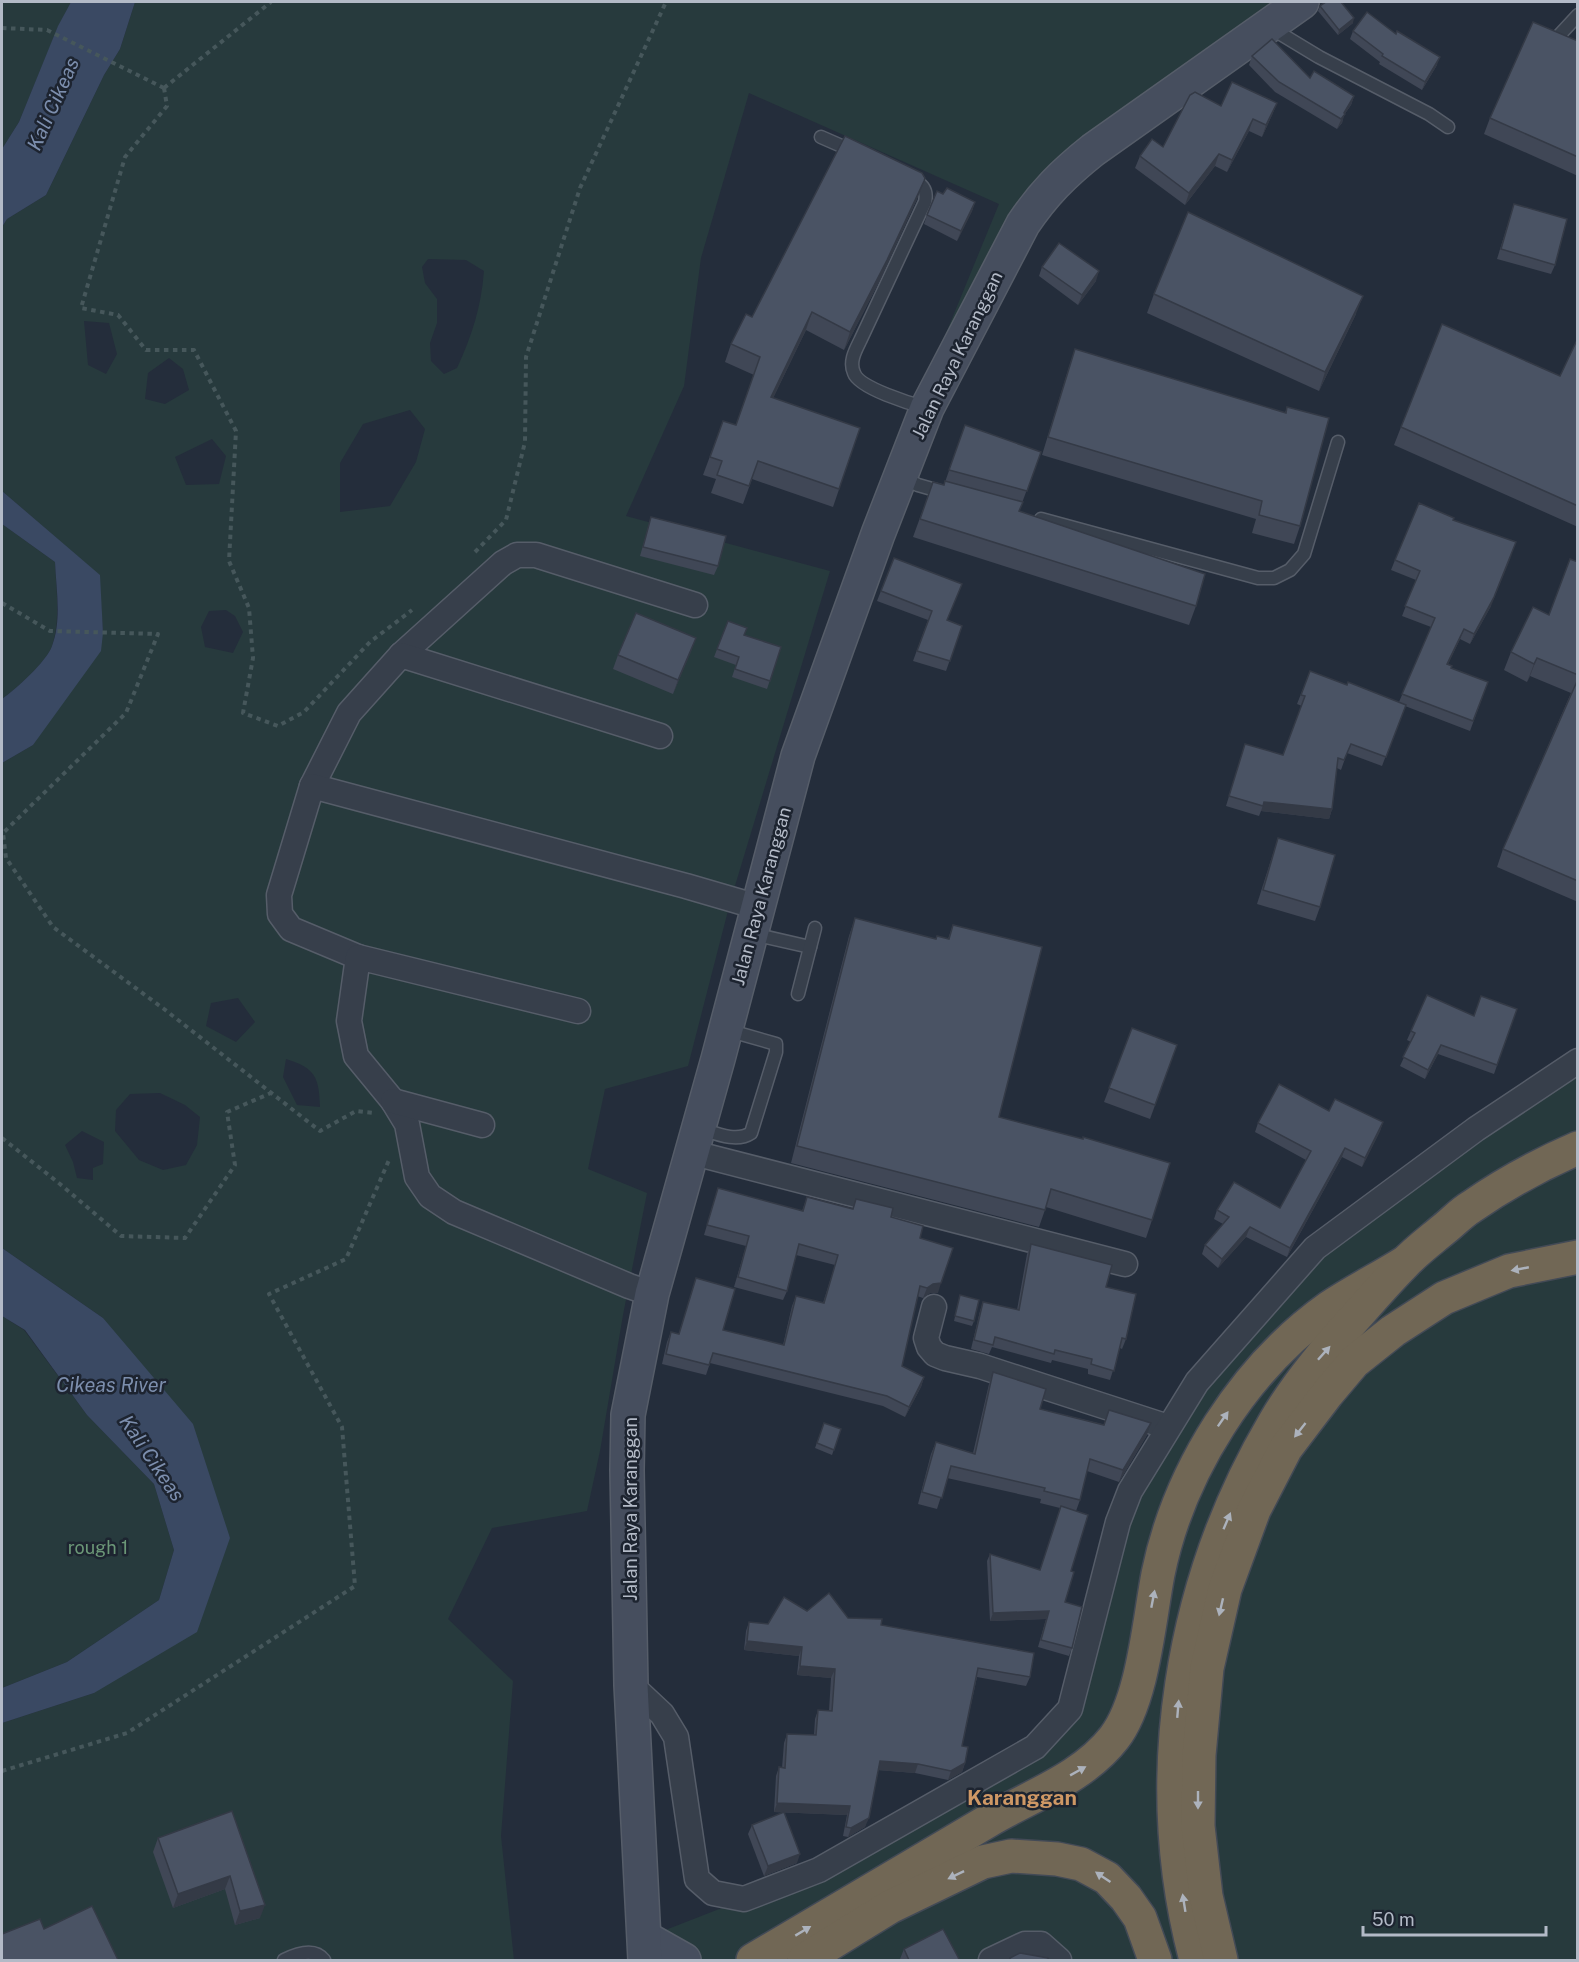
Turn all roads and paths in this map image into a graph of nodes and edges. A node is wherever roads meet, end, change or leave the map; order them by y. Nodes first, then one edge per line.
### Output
1 (271, 2) edge
2 (666, 2) edge
3 (1302, 2) edge
4 (1578, 15) edge
5 (1268, 26) junction
6 (2, 28) edge
7 (1554, 42) edge
8 (164, 88) junction
9 (1448, 127) dead end
10 (821, 137) dead end
11 (862, 156) edge
12 (903, 174) edge
13 (927, 408) junction
14 (1338, 442) dead end
15 (901, 477) junction
16 (963, 498) edge
17 (1031, 516) edge
18 (474, 554) dead end
19 (2, 603) edge
20 (695, 605) dead end
21 (414, 608) dead end
22 (401, 655) junction
23 (660, 736) dead end
24 (312, 786) junction
25 (754, 920) junction
26 (815, 928) dead end
27 (810, 947) junction
28 (358, 957) junction
29 (798, 994) dead end
30 (578, 1011) dead end
31 (725, 1030) junction
32 (1578, 1061) edge
33 (272, 1093) junction
34 (385, 1107) junction
35 (482, 1125) dead end
36 (2, 1138) edge
37 (694, 1140) junction
38 (1578, 1148) edge
39 (389, 1158) dead end
40 (1578, 1257) edge
41 (1404, 1263) junction
42 (1125, 1264) dead end
43 (652, 1294) junction
44 (934, 1306) dead end
45 (1168, 1427) junction
46 (631, 1685) junction
47 (2, 1771) edge
48 (645, 1949) edge
49 (284, 1960) edge
50 (324, 1960) edge
51 (684, 1960) edge
52 (753, 1960) edge
53 (804, 1960) edge
54 (991, 1960) edge
55 (1059, 1960) edge
56 (1155, 1960) edge
57 (1196, 1960) edge
58 (1221, 1960) edge

1 - 8 path
2 - 18 path
3 - 5 street, Jalan Raya Karanggan
4 - 7 lane
5 - 9 lane
5 - 13 street, Jalan Raya Karanggan
6 - 8 path
8 - 21 path
10 - 11 lane
12 - 13 lane
13 - 15 street, Jalan Raya Karanggan
14 - 17 lane
15 - 16 lane
15 - 25 street, Jalan Raya Karanggan
19 - 33 path
20 - 22 street
22 - 23 street
22 - 24 street
24 - 25 street
24 - 28 street
25 - 27 lane
25 - 31 street, Jalan Raya Karanggan
26 - 27 lane
27 - 29 lane
28 - 30 street
28 - 34 street
31 - 37 street, Jalan Raya Karanggan
31 - 37 lane
32 - 45 street
33 - 34 path
33 - 36 path
34 - 35 street
34 - 43 street
37 - 42 street
37 - 43 street, Jalan Raya Karanggan
38 - 41 highway
39 - 47 path
40 -> 58 highway
52 -> 41 highway
57 -> 41 highway
43 - 46 street, Jalan Raya Karanggan
44 - 45 street
45 - 46 street
46 - 48 street, Jalan Raya Karanggan
48 - 51 street
49 - 50 lane
56 -> 53 highway
54 - 55 street

